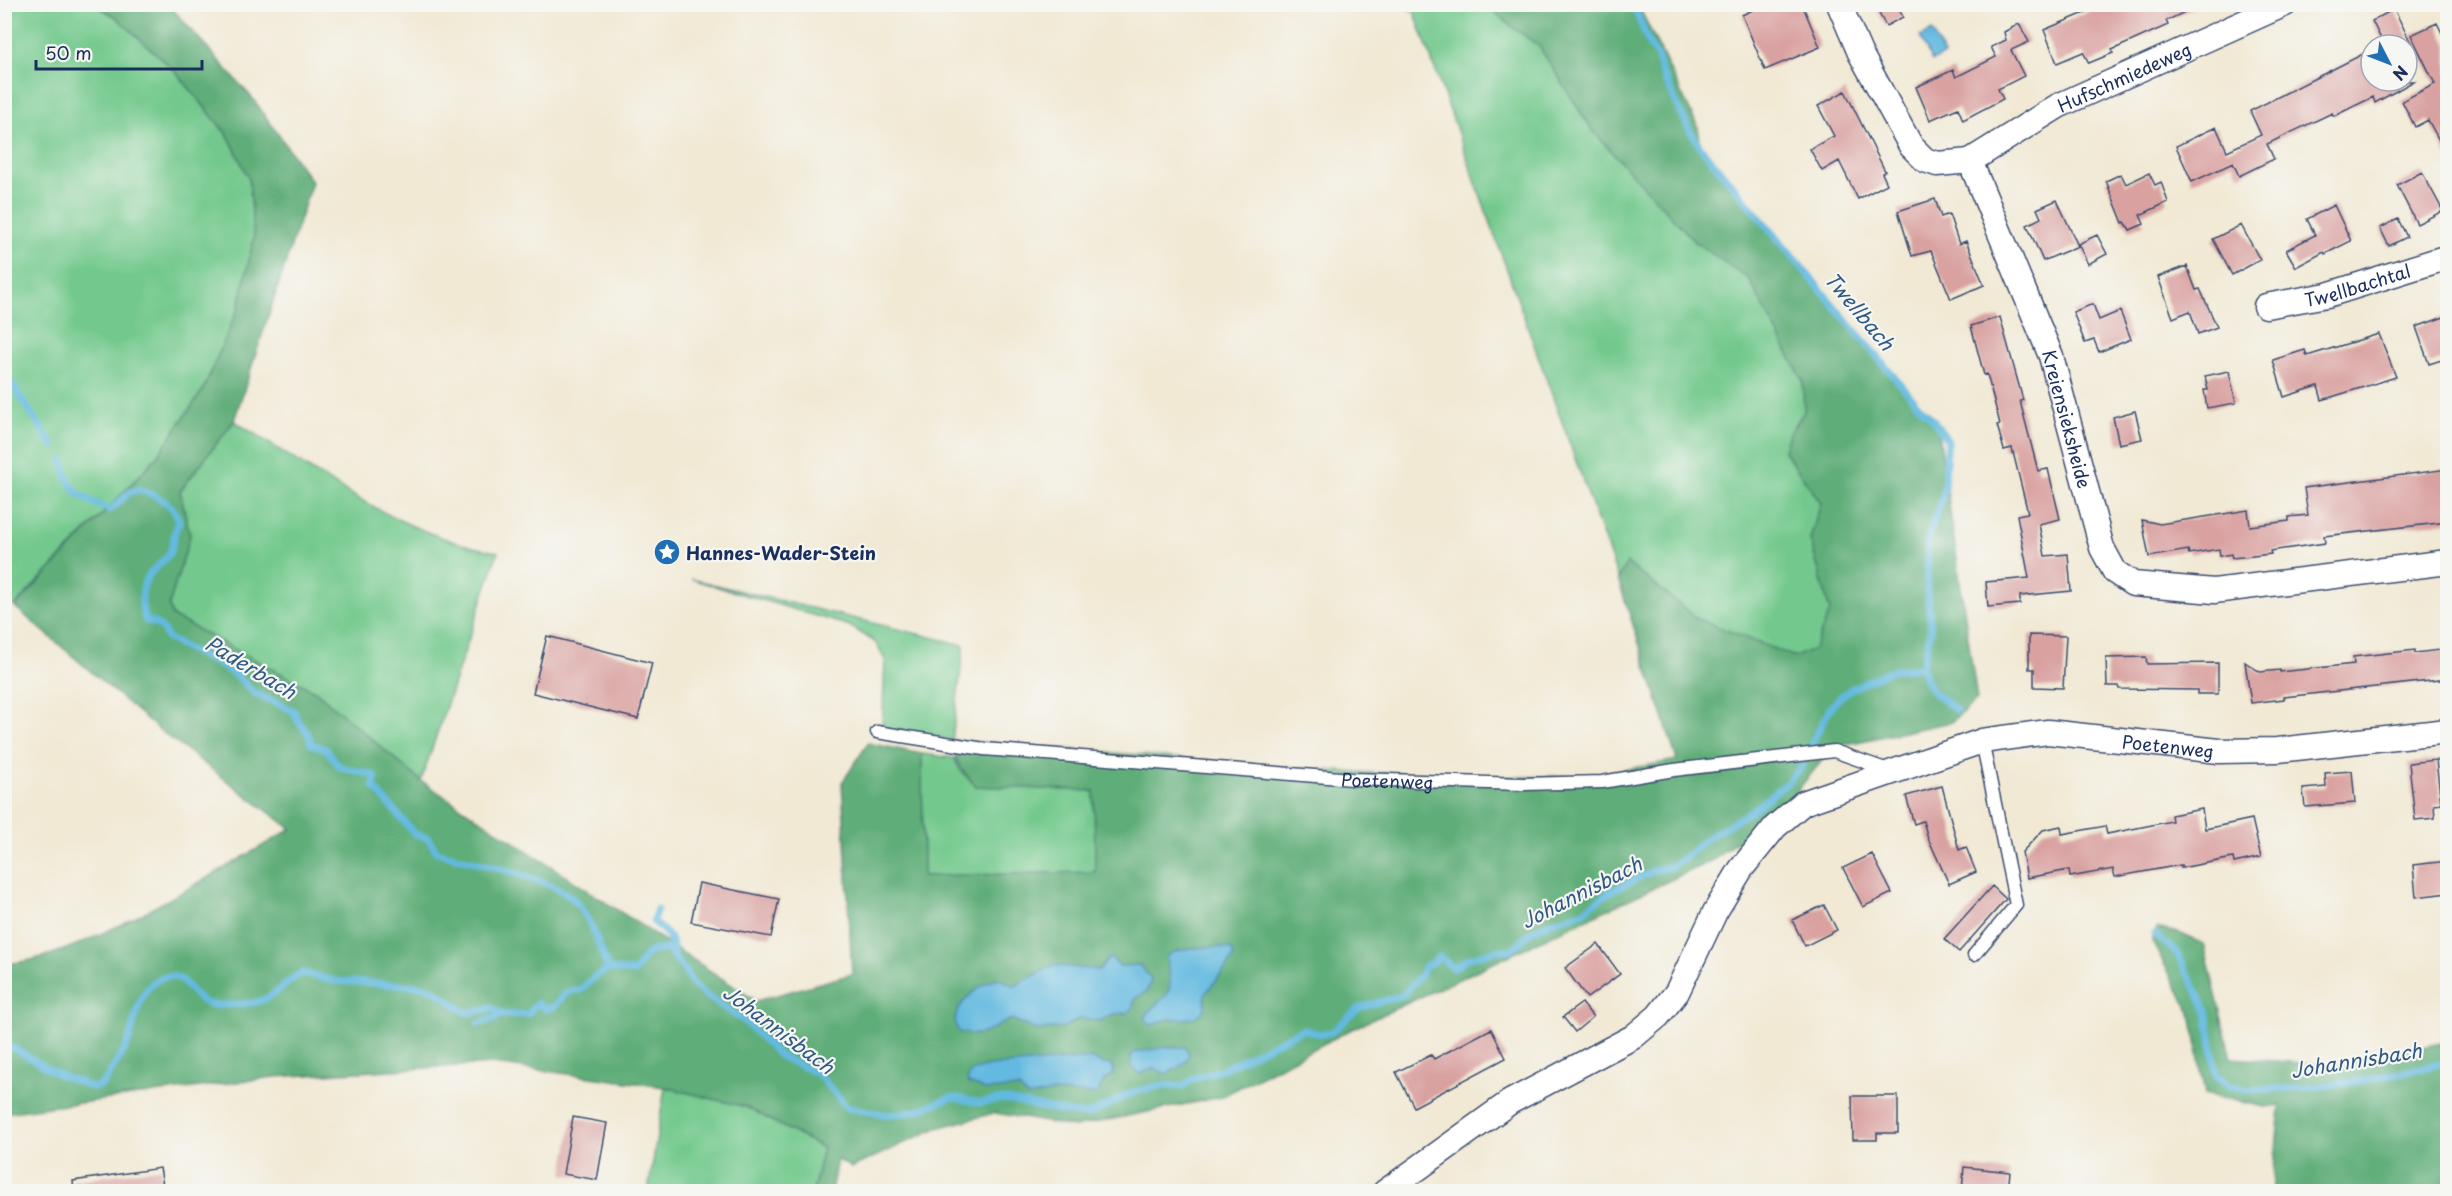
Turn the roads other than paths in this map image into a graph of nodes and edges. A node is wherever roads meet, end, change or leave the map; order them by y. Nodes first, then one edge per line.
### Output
1 (1839, 4) edge
2 (2285, 4) edge
3 (1970, 161) junction
4 (2448, 257) edge
5 (2266, 306) dead end
6 (2448, 562) edge
7 (2448, 731) edge
8 (877, 732) dead end
9 (1982, 741) junction
10 (1893, 772) junction
11 (1974, 956) dead end
12 (1385, 1191) edge

1 - 3 street
2 - 3 street, Hufschmiedeweg
3 - 6 street, Kreiensieksheide
4 - 5 street, Twellbachtal
7 - 9 street, Poetenweg
8 - 10 lane, Poetenweg
9 - 10 street, Poetenweg
9 - 11 lane
10 - 12 street, Poetenweg

